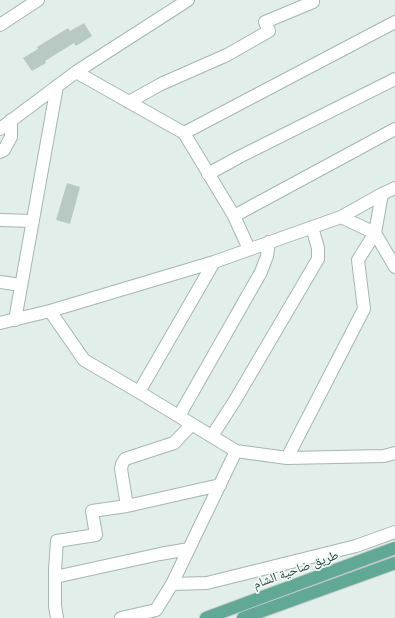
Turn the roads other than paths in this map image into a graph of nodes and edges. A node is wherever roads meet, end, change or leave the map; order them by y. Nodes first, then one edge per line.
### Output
1 (38, 0) edge
2 (188, 0) edge
3 (314, 1) edge
4 (395, 22) edge
5 (0, 25) edge
6 (76, 72) junction
7 (395, 79) edge
8 (57, 86) junction
9 (129, 102) junction
10 (11, 120) junction
11 (0, 129) edge
12 (395, 129) edge
13 (184, 133) junction
14 (0, 152) edge
15 (208, 174) junction
16 (395, 188) edge
17 (382, 194) junction
18 (234, 216) junction
19 (340, 217) junction
20 (0, 220) edge
21 (33, 221) junction
22 (312, 227) junction
23 (375, 233) junction
24 (269, 242) junction
25 (249, 249) junction
26 (214, 262) junction
27 (395, 267) edge
28 (0, 282) edge
29 (21, 285) junction
30 (50, 311) junction
31 (15, 320) junction
32 (0, 323) edge
33 (140, 392) junction
34 (179, 416) junction
35 (192, 424) junction
36 (212, 436) junction
37 (236, 451) junction
38 (395, 453) edge
39 (287, 458) junction
40 (220, 485) junction
41 (127, 506) junction
42 (395, 532) edge
43 (395, 548) edge
44 (189, 549) junction
45 (395, 563) edge
46 (55, 577) junction
47 (172, 584) junction
48 (57, 618) edge
49 (121, 618) edge
50 (206, 618) edge
51 (243, 618) edge

1 - 5 street
2 - 6 street
3 - 9 street
4 - 13 street
6 - 8 street
6 - 9 street
7 - 15 street
8 - 10 street
8 - 21 street
9 - 13 street
10 - 11 street
10 - 14 street
12 - 18 street
13 - 15 street
15 - 18 street
16 - 17 street
17 - 19 street
17 - 23 street
18 - 25 street
19 - 22 street
19 - 23 street
20 - 21 street
21 - 29 street
22 - 24 street
22 - 36 street
23 - 27 street
23 - 39 street
24 - 25 street
24 - 34 street
25 - 26 street
26 - 30 street
26 - 33 street
28 - 29 street
29 - 31 street
30 - 31 street
30 - 33 street
31 - 32 street
33 - 34 street
34 - 35 street
35 - 36 street
35 - 41 street
36 - 37 street
37 - 39 street
37 - 40 street
38 - 39 street
40 - 41 street
40 - 44 street
41 - 46 street
42 - 47 street
43 - 50 main road, طريق ضاحية الشام
44 - 46 street
44 - 47 street
45 - 51 main road, طريق ضاحية الشام
46 - 48 street
47 - 49 street

